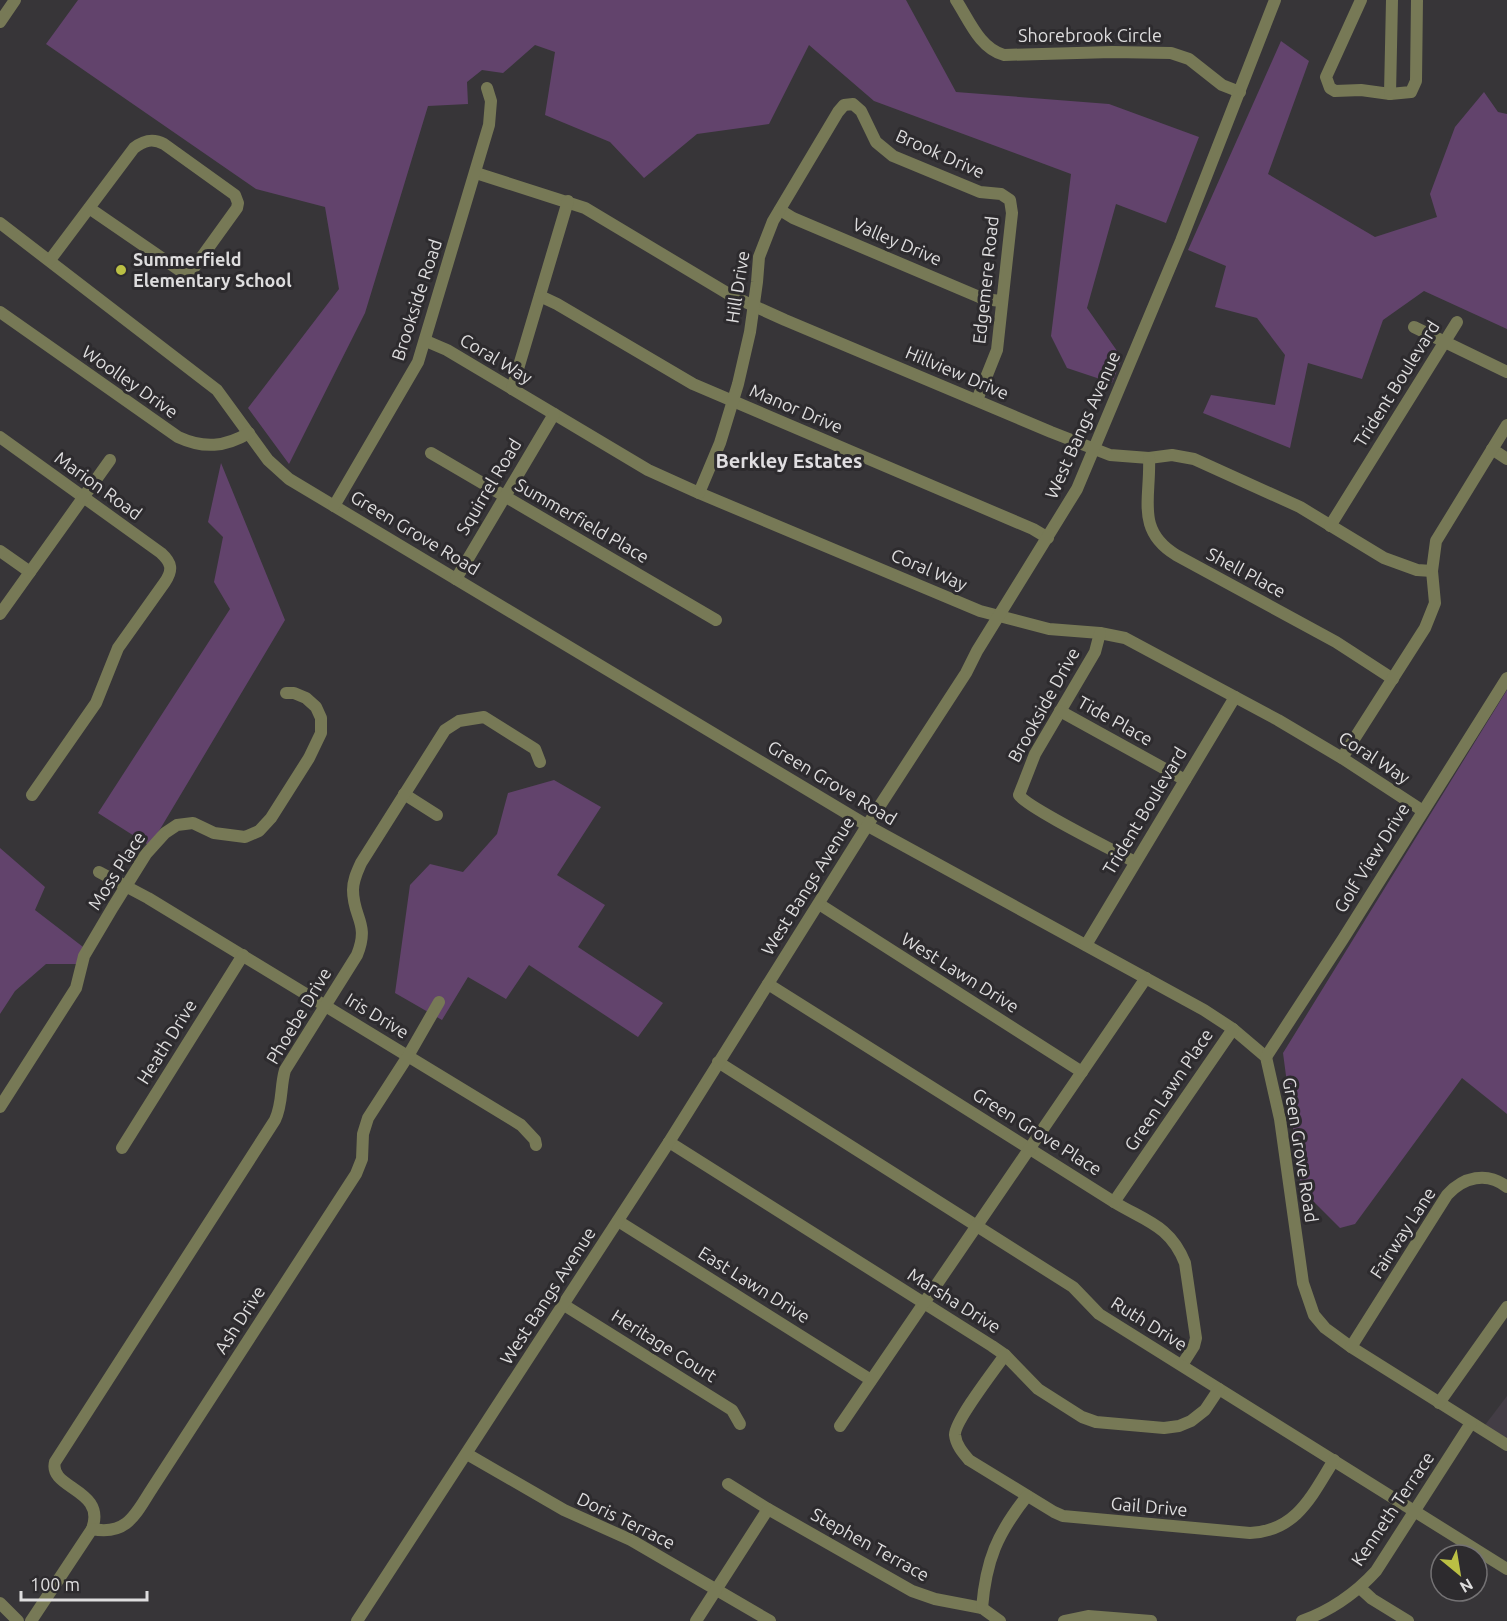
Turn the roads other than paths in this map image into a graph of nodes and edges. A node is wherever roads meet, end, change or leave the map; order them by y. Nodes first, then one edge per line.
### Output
1 (15, 0) edge
2 (956, 0) edge
3 (1275, 0) edge
4 (1361, 0) edge
5 (1392, 0) edge
6 (1417, 0) edge
7 (0, 22) edge
8 (487, 88) dead end
9 (1240, 92) junction
10 (1390, 94) junction
11 (848, 105) joint
12 (476, 173) junction
13 (1006, 197) joint
14 (568, 201) junction
15 (89, 208) junction
16 (780, 210) junction
17 (0, 223) edge
18 (50, 260) junction
19 (540, 296) junction
20 (1001, 301) junction
21 (754, 306) junction
22 (0, 312) edge
23 (1457, 322) dead end
24 (1414, 327) dead end
25 (426, 341) junction
26 (1444, 343) junction
27 (1507, 372) edge
28 (512, 389) junction
29 (977, 400) junction
30 (733, 402) junction
31 (554, 414) junction
32 (1507, 425) edge
33 (249, 433) junction
34 (0, 437) edge
35 (1492, 449) junction
36 (1095, 450) junction
37 (431, 453) dead end
38 (1149, 458) junction
39 (1507, 459) edge
40 (110, 460) dead end
41 (699, 493) junction
42 (84, 497) junction
43 (504, 497) junction
44 (334, 506) junction
45 (1330, 526) junction
46 (1048, 538) junction
47 (0, 551) edge
48 (1432, 571) junction
49 (30, 572) junction
50 (456, 579) junction
51 (0, 614) edge
52 (999, 616) junction
53 (716, 620) dead end
54 (1100, 633) junction
55 (1507, 678) edge
56 (1393, 679) junction
57 (286, 693) dead end
58 (1235, 697) junction
59 (1060, 711) junction
60 (1342, 758) junction
61 (540, 762) dead end
62 (1185, 780) junction
63 (404, 794) junction
64 (32, 795) dead end
65 (1423, 811) junction
66 (437, 815) dead end
67 (868, 826) junction
68 (1136, 862) junction
69 (99, 872) dead end
70 (126, 886) junction
71 (819, 904) junction
72 (1086, 945) junction
73 (243, 955) junction
74 (1146, 978) junction
75 (768, 984) junction
76 (439, 1002) dead end
77 (325, 1006) junction
78 (1233, 1029) junction
79 (408, 1056) junction
80 (1266, 1057) junction
81 (718, 1062) junction
82 (1082, 1072) junction
83 (0, 1107) edge
84 (669, 1142) junction
85 (536, 1144) dead end
86 (122, 1148) dead end
87 (1029, 1149) junction
88 (1507, 1187) edge
89 (1114, 1202) junction
90 (618, 1221) junction
91 (976, 1226) junction
92 (924, 1303) junction
93 (564, 1305) junction
94 (1507, 1306) edge
95 (1351, 1347) junction
96 (1005, 1355) junction
97 (1182, 1365) junction
98 (871, 1380) junction
99 (1219, 1389) junction
100 (1439, 1403) junction
101 (1471, 1423) junction
102 (740, 1424) dead end
103 (840, 1426) dead end
104 (1507, 1445) edge
105 (467, 1454) junction
106 (1334, 1460) junction
107 (728, 1484) dead end
108 (1027, 1496) junction
109 (768, 1509) junction
110 (1415, 1512) junction
111 (92, 1529) junction
112 (1507, 1569) edge
113 (1360, 1588) junction
114 (716, 1590) junction
115 (0, 1603) edge
116 (982, 1608) junction
117 (1108, 1619) edge
118 (18, 1621) edge
119 (31, 1621) edge
120 (357, 1621) edge
121 (696, 1621) edge
122 (770, 1621) edge
123 (1000, 1621) edge
124 (1064, 1621) edge
125 (1150, 1621) edge
126 (1302, 1621) edge
127 (1408, 1621) edge

1 - 7 street
2 - 9 street, Shorebrook Circle
3 - 9 street, West Bangs Avenue
4 - 10 street
5 - 10 street
6 - 10 street
8 - 12 street, Brookside Road
9 - 36 street, West Bangs Avenue
11 - 13 street, Brook Drive
11 - 16 street, Hill Drive
12 - 14 street, Hillview Drive
12 - 25 street, Brookside Road
13 - 20 street, Edgemere Road
14 - 19 street
14 - 21 street, Hillview Drive
15 - 15 street
15 - 18 street
16 - 20 street, Valley Drive
16 - 21 street, Hill Drive
17 - 18 street, Green Grove Road
18 - 33 street, Green Grove Road
19 - 28 street
19 - 30 street, Manor Drive
20 - 29 street, Edgemere Road
21 - 29 street, Hillview Drive
21 - 30 street, Hill Drive
22 - 33 street, Woolley Drive
23 - 26 street, Trident Boulevard
24 - 26 street
25 - 28 street, Coral Way
25 - 44 street, Brookside Road
26 - 27 street
26 - 45 street, Trident Boulevard
28 - 31 street, Coral Way
29 - 36 street, Hillview Drive
30 - 41 street, Hill Drive
30 - 46 street, Manor Drive
31 - 41 street, Coral Way
31 - 43 street, Squirrel Road
32 - 35 street
33 - 44 street, Green Grove Road
34 - 42 street, Marion Road
35 - 39 street
35 - 48 street
36 - 38 street, Hillview Drive
36 - 46 street, West Bangs Avenue
37 - 43 street, Summerfield Place
38 - 45 street, Hillview Drive
38 - 56 street, Shell Place
40 - 42 street
41 - 52 street, Coral Way
42 - 49 street
42 - 64 street, Marion Road
43 - 50 street, Squirrel Road
43 - 53 street, Summerfield Place
44 - 50 street, Green Grove Road
45 - 48 street, Hillview Drive
46 - 52 street, West Bangs Avenue
47 - 49 street
48 - 56 street
49 - 51 street
50 - 67 street, Green Grove Road
52 - 54 street, Coral Way
52 - 67 street, West Bangs Avenue
54 - 58 street, Coral Way
54 - 59 street, Brookside Drive
55 - 65 street, Golf View Drive
56 - 60 street
57 - 70 street, Moss Place
58 - 60 street, Coral Way
58 - 62 street, Trident Boulevard
59 - 62 street, Tide Place
59 - 68 street, Brookside Drive
60 - 65 street, Coral Way
61 - 63 street, Phoebe Drive
62 - 68 street, Trident Boulevard
63 - 66 street
63 - 77 street, Phoebe Drive
65 - 80 street, Golf View Drive
67 - 71 street, West Bangs Avenue
67 - 72 street, Green Grove Road
68 - 72 street, Trident Boulevard
69 - 70 street, Iris Drive
70 - 73 street, Iris Drive
70 - 83 street, Moss Place
71 - 75 street, West Bangs Avenue
71 - 82 street, West Lawn Drive
72 - 74 street, Green Grove Road
73 - 77 street, Iris Drive
73 - 86 street, Heath Drive
74 - 78 street, Green Grove Road
74 - 82 street
75 - 81 street, West Bangs Avenue
75 - 87 street, Green Grove Place
76 - 79 street, Ash Drive
77 - 79 street, Iris Drive
77 - 111 street, Phoebe Drive
78 - 80 street, Green Grove Road
78 - 89 street, Green Lawn Place
79 - 85 street, Iris Drive
79 - 111 street, Ash Drive
80 - 95 street, Green Grove Road
81 - 84 street, West Bangs Avenue
81 - 91 street, Ruth Drive
82 - 87 street
84 - 90 street, West Bangs Avenue
84 - 92 street, Marsha Drive
87 - 89 street, Green Grove Place
87 - 91 street
88 - 95 street, Fairway Lane
89 - 97 street, Green Grove Place
90 - 93 street, West Bangs Avenue
90 - 98 street, East Lawn Drive
91 - 92 street
91 - 97 street, Ruth Drive
92 - 96 street, Marsha Drive
92 - 98 street
93 - 102 street, Heritage Court
93 - 105 street, West Bangs Avenue
94 - 100 street
95 - 100 street, Green Grove Road
96 - 99 street, Marsha Drive
96 - 108 street, Gail Drive
97 - 99 street, Ruth Drive
98 - 103 street
99 - 106 street, Ruth Drive
100 - 101 street, Green Grove Road
101 - 104 street, Green Grove Road
101 - 110 street, Kenneth Terrace
105 - 114 street, Doris Terrace
105 - 120 street, West Bangs Avenue
106 - 108 street, Gail Drive
106 - 110 street, Ruth Drive
107 - 109 street, Stephen Terrace
108 - 116 street
109 - 114 street
109 - 116 street, Stephen Terrace
110 - 112 street, Ruth Drive
110 - 113 street, Kenneth Terrace
111 - 119 street
113 - 126 street, Kenneth Terrace
113 - 127 street
114 - 121 street
114 - 122 street, Doris Terrace
115 - 118 street
116 - 123 street, Stephen Terrace
117 - 124 street
117 - 125 street

